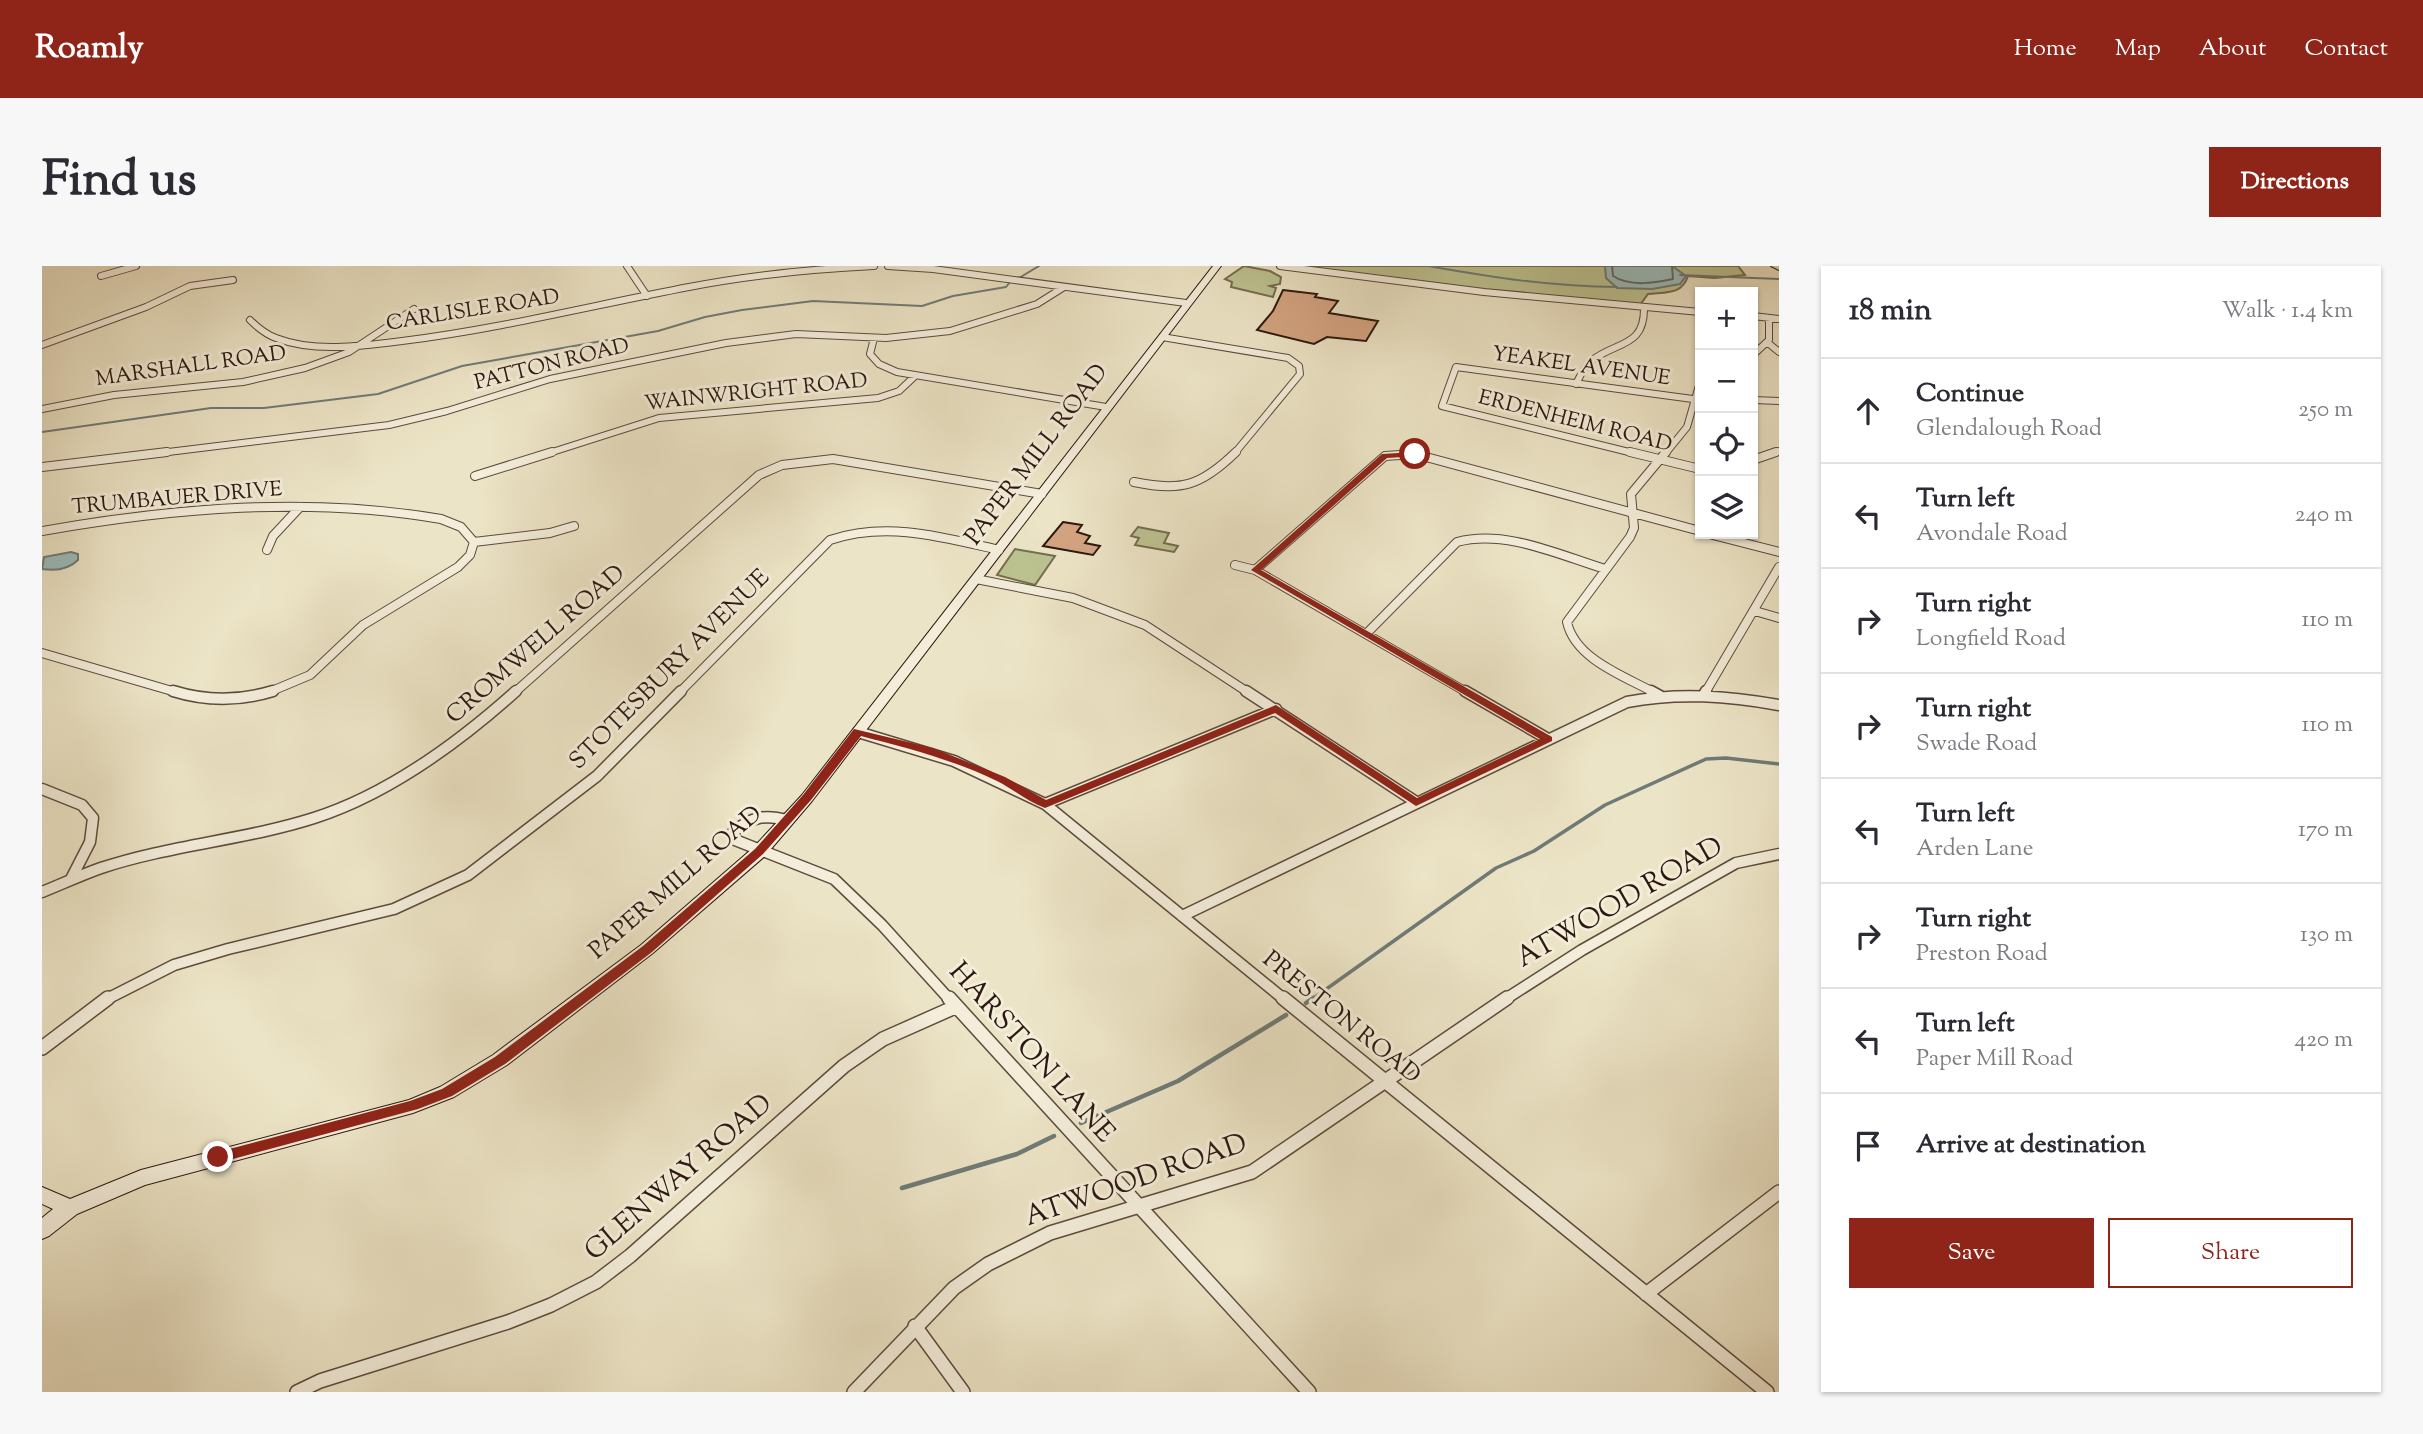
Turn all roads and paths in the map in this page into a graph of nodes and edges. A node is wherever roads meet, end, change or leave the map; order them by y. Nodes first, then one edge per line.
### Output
1 (136, 266) edge
2 (627, 266) edge
3 (874, 266) edge
4 (888, 266) edge
5 (1217, 266) edge
6 (1280, 266) edge
7 (101, 276) dead end
8 (233, 280) dead end
9 (1064, 287) junction
10 (647, 296) junction
11 (1186, 303) junction
12 (1644, 307) junction
13 (414, 309) dead end
14 (1695, 312) edge
15 (1758, 317) edge
16 (1769, 318) junction
17 (1779, 319) edge
18 (250, 320) dead end
19 (1162, 337) junction
20 (874, 338) junction
21 (1768, 343) junction
22 (42, 345) edge
23 (359, 345) junction
24 (1758, 351) edge
25 (1779, 352) edge
26 (915, 376) junction
27 (1576, 384) junction
28 (1695, 400) edge
29 (1758, 400) edge
30 (1779, 401) edge
31 (1695, 405) edge
32 (1442, 406) joint
33 (1106, 407) junction
34 (42, 410) edge
35 (1779, 451) edge
36 (1758, 458) edge
37 (1659, 460) junction
38 (42, 467) edge
39 (1695, 468) edge
40 (475, 476) dead end
41 (1135, 482) dead end
42 (1042, 494) junction
43 (300, 507) junction
44 (1632, 513) junction
45 (574, 526) dead end
46 (1695, 530) edge
47 (42, 531) edge
48 (1728, 539) edge
49 (474, 542) junction
50 (267, 550) dead end
51 (999, 550) junction
52 (1779, 552) edge
53 (1235, 565) dead end
54 (1779, 567) edge
55 (1605, 569) junction
56 (1255, 570) junction
57 (976, 579) junction
58 (1755, 611) junction
59 (1779, 618) edge
60 (1367, 633) junction
61 (42, 653) edge
62 (1704, 695) junction
63 (1660, 696) junction
64 (1779, 705) edge
65 (1276, 709) junction
66 (858, 732) junction
67 (1548, 739) junction
68 (42, 789) edge
69 (1416, 802) junction
70 (1045, 804) junction
71 (787, 820) junction
72 (759, 852) junction
73 (1779, 854) edge
74 (71, 879) junction
75 (42, 892) edge
76 (1182, 916) junction
77 (955, 1007) junction
78 (42, 1048) edge
79 (1386, 1082) junction
80 (1779, 1192) edge
81 (42, 1195) edge
82 (1139, 1207) junction
83 (70, 1208) junction
84 (42, 1230) edge
85 (1646, 1294) junction
86 (915, 1326) junction
87 (297, 1392) edge
88 (854, 1392) edge
89 (963, 1392) edge
90 (1309, 1392) edge
91 (1766, 1392) edge

1 - 7 street
2 - 10 street
3 - 10 street, CARLISLE ROAD
4 - 9 street
5 - 11 main road, PAPER MILL ROAD
6 - 12 street
8 - 22 street
9 - 11 street
9 - 20 street, PATTON ROAD
10 - 23 street, CARLISLE ROAD
11 - 19 main road, PAPER MILL ROAD
12 - 14 street
12 - 27 street
13 - 23 street, MARSHALL ROAD
15 - 16 street
16 - 17 street
16 - 21 street
18 - 23 street, CARLISLE ROAD
19 - 33 main road, PAPER MILL ROAD
19 - 41 street
20 - 26 street
20 - 38 street, PATTON ROAD
21 - 24 street
21 - 25 street
23 - 34 street, MARSHALL ROAD
26 - 33 street
26 - 40 street, WAINWRIGHT ROAD
27 - 28 street, YEAKEL AVENUE
27 - 32 street, YEAKEL AVENUE
29 - 30 street
31 - 37 street
32 - 37 street, ERDENHEIM ROAD
33 - 42 main road, PAPER MILL ROAD
35 - 36 street
37 - 39 street, ERDENHEIM ROAD
37 - 44 street
42 - 51 main road, PAPER MILL ROAD
42 - 74 street, CROMWELL ROAD
43 - 47 street, TRUMBAUER DRIVE
43 - 49 street, TRUMBAUER DRIVE
43 - 50 street
44 - 46 street
44 - 55 street
44 - 56 street
45 - 49 street
48 - 52 street
49 - 61 street
51 - 57 main road, PAPER MILL ROAD
51 - 78 street, STOTESBURY AVENUE
53 - 56 street
54 - 58 street
55 - 60 street
55 - 63 street
56 - 60 street
57 - 65 street
57 - 66 main road, PAPER MILL ROAD
58 - 59 street
58 - 62 street
60 - 67 street
62 - 63 street
62 - 64 street
63 - 67 street
65 - 69 street
65 - 70 street
66 - 70 street, PRESTON ROAD
66 - 71 main road, PAPER MILL ROAD
67 - 69 street
68 - 74 street
69 - 76 street
70 - 76 street, PRESTON ROAD
71 - 72 main road, PAPER MILL ROAD
71 - 72 street, HARSTON LANE
72 - 77 street, HARSTON LANE
72 - 83 main road, PAPER MILL ROAD
73 - 79 street, ATWOOD ROAD
74 - 75 street, CROMWELL ROAD
76 - 79 street, PRESTON ROAD
77 - 82 street, HARSTON LANE
77 - 87 street, GLENWAY ROAD
79 - 82 street, ATWOOD ROAD
79 - 85 street, PRESTON ROAD
80 - 85 street
81 - 83 main road
82 - 86 street, ATWOOD ROAD
82 - 90 street, HARSTON LANE
83 - 84 main road, PAPER MILL ROAD
85 - 91 street, PRESTON ROAD
86 - 88 street, ATWOOD ROAD
86 - 89 street

